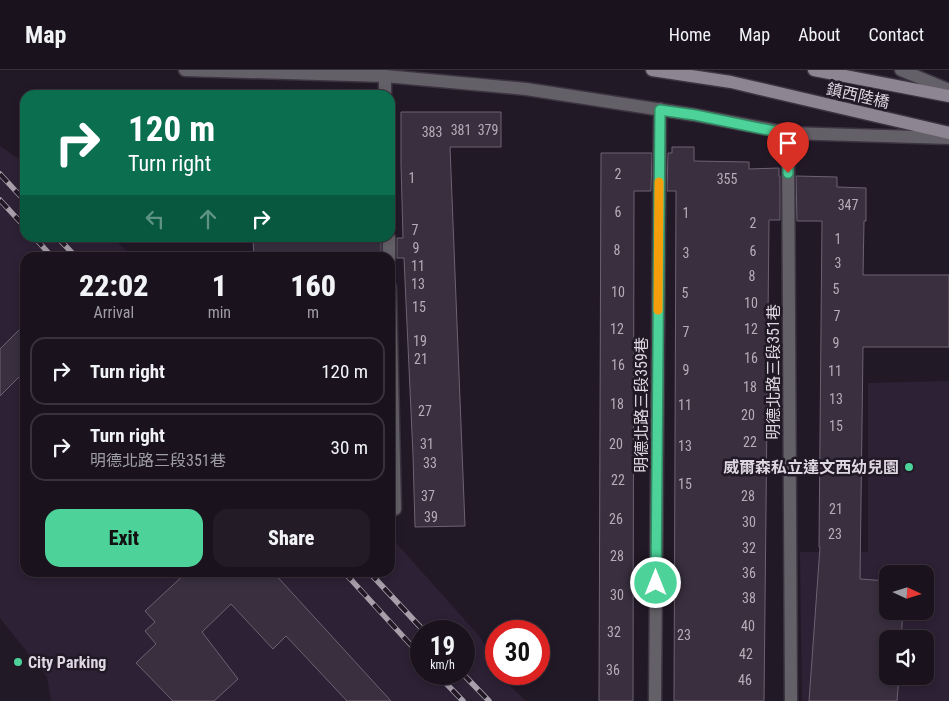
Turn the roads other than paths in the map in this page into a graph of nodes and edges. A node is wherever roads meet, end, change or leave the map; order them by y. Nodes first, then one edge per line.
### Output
1 (184, 70) edge
2 (652, 70) edge
3 (814, 70) edge
4 (901, 70) edge
5 (385, 76) junction
6 (385, 90) edge
7 (949, 90) edge
8 (949, 96) edge
9 (660, 110) junction
10 (949, 133) edge
11 (788, 134) junction
12 (949, 138) edge
13 (655, 701) edge
14 (791, 701) edge

1 - 5 street
2 - 10 main road, 鎮西陸橋
3 - 8 main road, 鎮西陸橋
4 - 7 street
5 - 6 street
5 - 9 street
9 - 11 street
9 - 13 street, 明德北路三段359巷
11 - 12 street
11 - 14 street, 明德北路三段351巷

